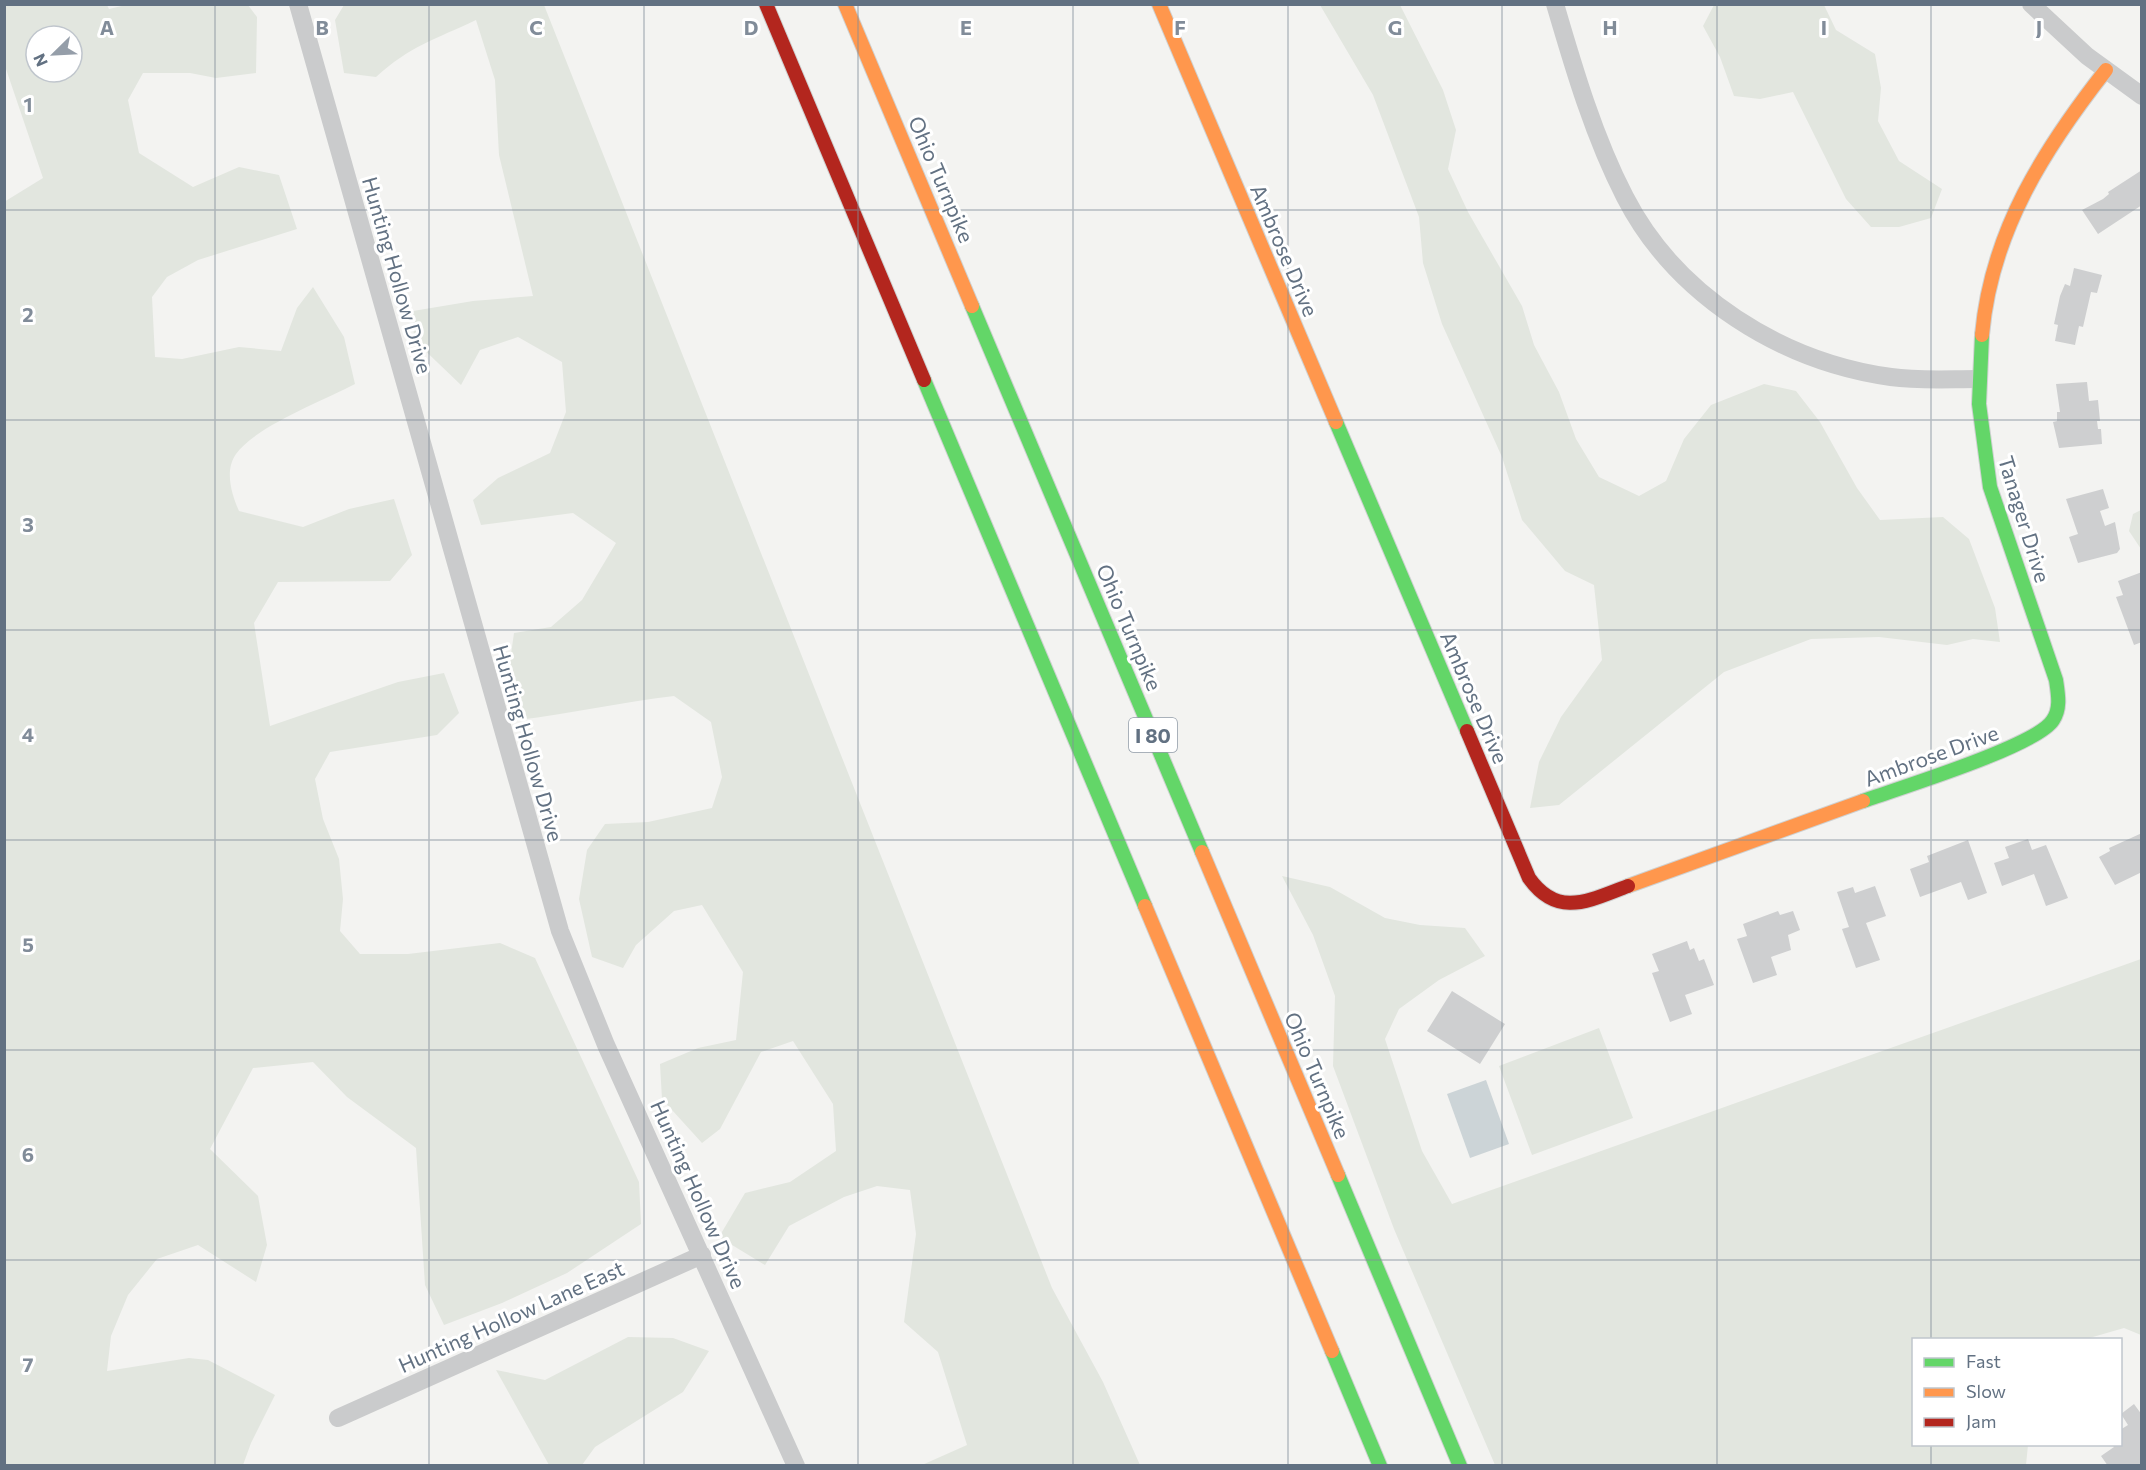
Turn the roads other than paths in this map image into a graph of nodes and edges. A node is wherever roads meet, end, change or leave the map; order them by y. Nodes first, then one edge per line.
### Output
1 (298, 4) edge
2 (766, 4) edge
3 (845, 4) edge
4 (1159, 4) edge
5 (1555, 4) edge
6 (2031, 4) edge
7 (2106, 70) junction
8 (2142, 96) edge
9 (1977, 379) junction
10 (2055, 719) joint
11 (702, 1255) junction
12 (338, 1418) dead end
13 (796, 1466) edge
14 (1380, 1466) edge
15 (1460, 1466) edge

1 - 11 street, Hunting Hollow Drive
2 - 14 main road
3 - 15 main road, Ohio Turnpike / I 80
4 - 10 main road, Ambrose Drive
5 - 9 street
6 - 7 street
7 - 8 street
7 - 9 main road, Tanager Drive
9 - 10 main road, Tanager Drive
11 - 12 street, Hunting Hollow Lane East
11 - 13 street, Hunting Hollow Drive

